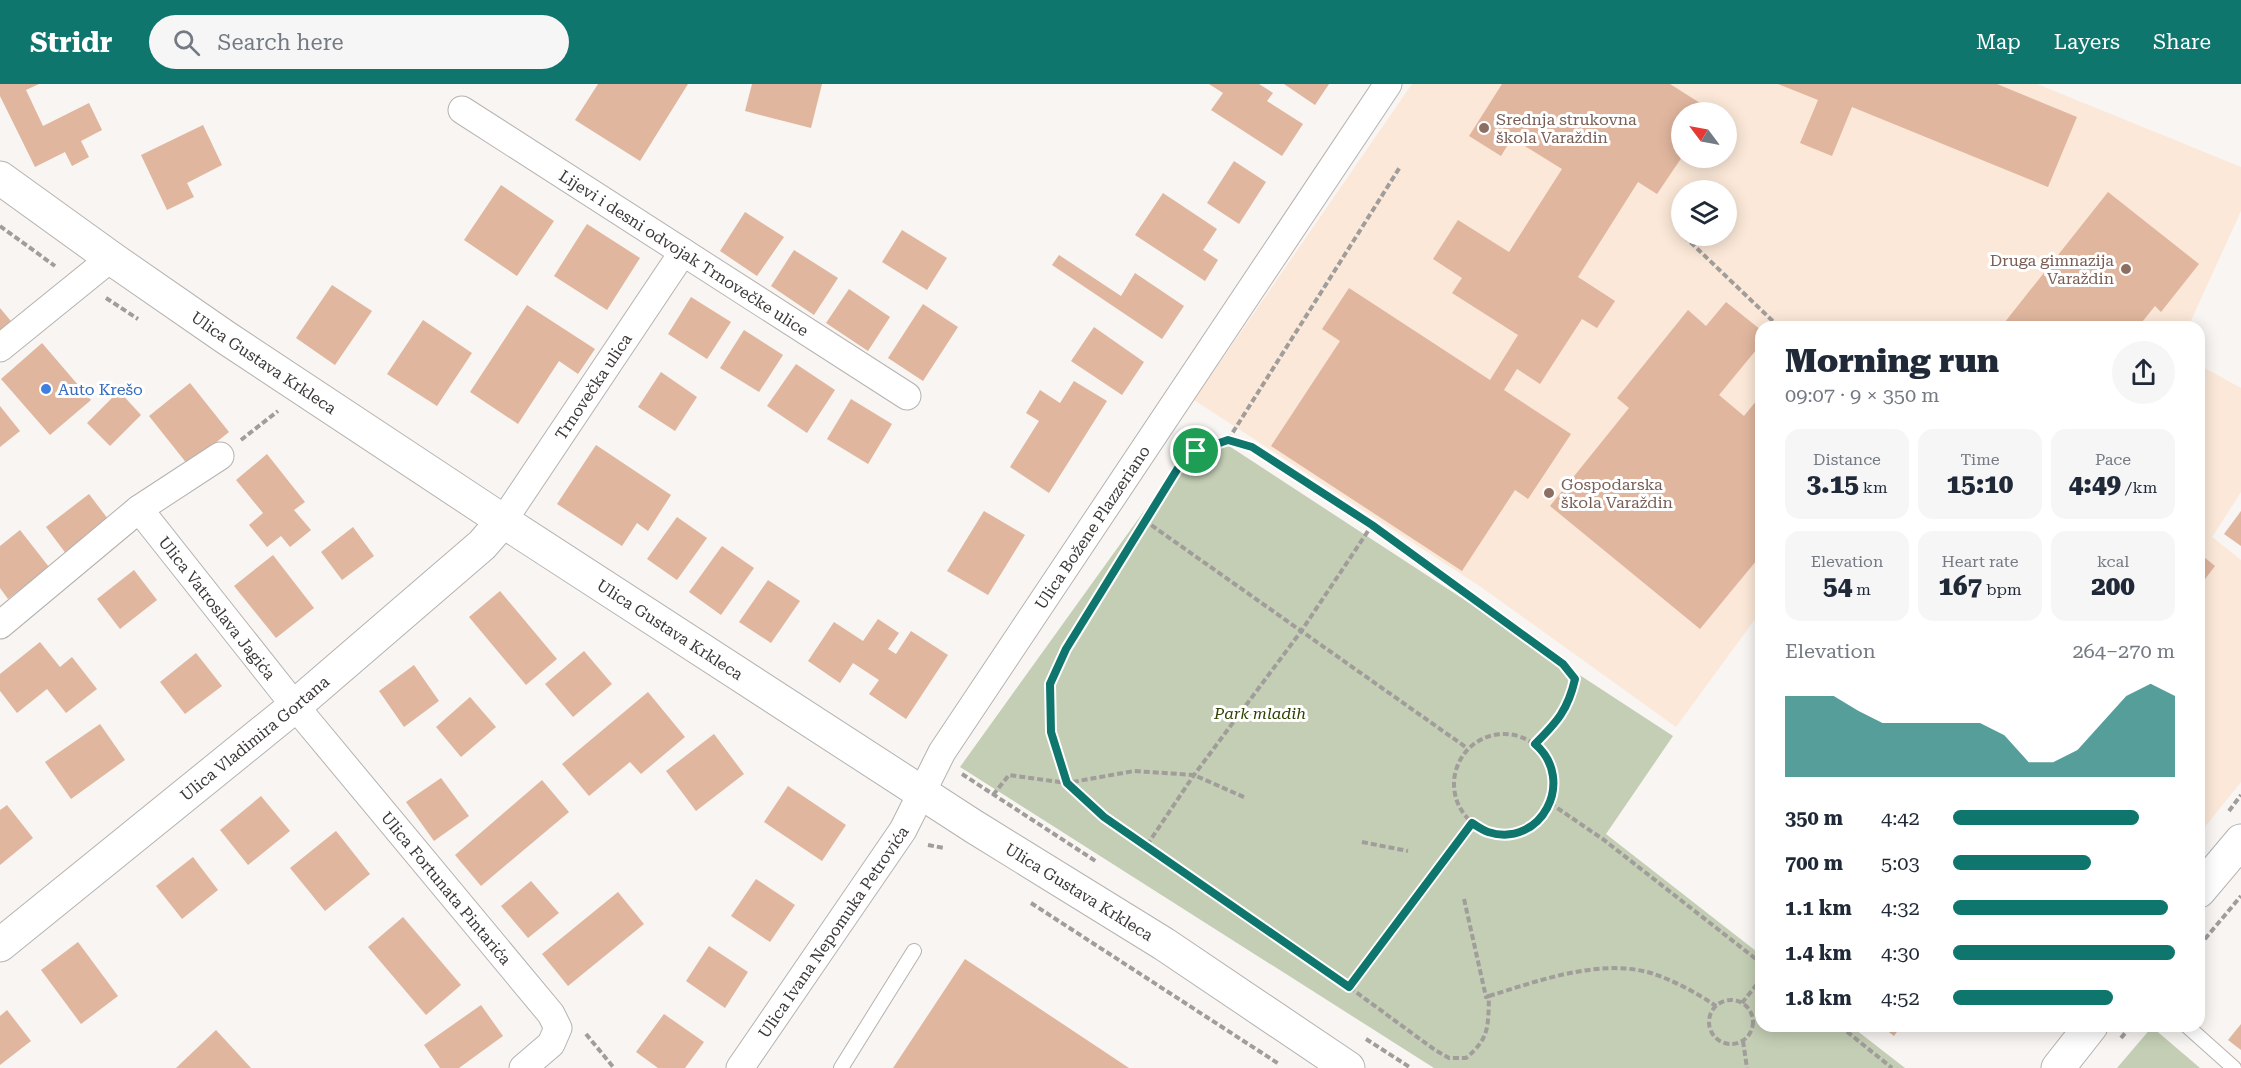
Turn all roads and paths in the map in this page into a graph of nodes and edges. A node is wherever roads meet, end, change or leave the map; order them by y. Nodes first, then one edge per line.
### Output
1 (1388, 84) edge
2 (462, 110) dead end
3 (1400, 167) dead end
4 (0, 178) edge
5 (0, 225) edge
6 (1695, 246) edge
7 (683, 252) junction
8 (111, 258) junction
9 (60, 270) dead end
10 (1773, 321) edge
11 (0, 348) edge
12 (907, 396) dead end
13 (278, 411) dead end
14 (1228, 440) junction
15 (219, 456) joint
16 (140, 508) junction
17 (1144, 520) junction
18 (503, 521) junction
19 (1372, 525) junction
20 (0, 625) edge
21 (1302, 630) junction
22 (296, 706) junction
23 (1535, 744) junction
24 (1467, 748) junction
25 (1194, 775) junction
26 (1067, 783) junction
27 (922, 793) junction
28 (993, 794) dead end
29 (1246, 798) dead end
30 (1550, 803) junction
31 (1472, 823) junction
32 (2241, 841) edge
33 (1362, 842) dead end
34 (927, 845) dead end
35 (1147, 845) junction
36 (948, 850) dead end
37 (1408, 851) dead end
38 (2205, 884) edge
39 (2241, 896) edge
40 (1025, 899) dead end
41 (1464, 899) dead end
42 (2205, 939) edge
43 (0, 945) edge
44 (914, 951) dead end
45 (1755, 958) edge
46 (1349, 987) junction
47 (1755, 987) edge
48 (1489, 996) junction
49 (1742, 1003) junction
50 (1716, 1006) junction
51 (558, 1028) junction
52 (1847, 1032) edge
53 (2086, 1032) edge
54 (2194, 1032) edge
55 (1743, 1041) junction
56 (523, 1068) edge
57 (614, 1068) edge
58 (740, 1068) edge
59 (841, 1068) edge
60 (1286, 1068) edge
61 (1348, 1068) edge
62 (1747, 1068) edge
63 (1892, 1068) edge
64 (2058, 1068) edge
65 (2234, 1068) edge

1 - 27 street, Ulica Božene Plazzeriano
2 - 7 street, Lijevi i desni odvojak Trnovečke ulice
3 - 14 path
4 - 8 main road, Ulica Gustava Krkleca
5 - 9 path
6 - 10 path
7 - 12 street, Lijevi i desni odvojak Trnovečke ulice
7 - 18 street, Trnovečka ulica
8 - 11 street
8 - 18 main road, Ulica Gustava Krkleca
13 - 15 path
14 - 17 path
14 - 19 path
15 - 16 street
16 - 20 street
16 - 22 street, Ulica Vatroslava Jagića
17 - 21 path
17 - 26 path
18 - 22 main road, Ulica Vladimira Gortana
18 - 27 main road, Ulica Gustava Krkleca
19 - 21 path
19 - 23 path
21 - 24 path
21 - 25 path
22 - 43 main road, Ulica Vladimira Gortana
22 - 51 street, Ulica Fortunata Pintarića
23 - 24 path
23 - 30 path
24 - 31 path
25 - 26 path
25 - 29 path
25 - 35 path
26 - 28 path
26 - 35 path
27 - 58 street, Ulica Ivana Nepomuka Petrovića
27 - 61 main road, Ulica Gustava Krkleca
30 - 31 path
30 - 45 path
31 - 46 path
32 - 38 main road
33 - 37 path
34 - 36 path
35 - 46 path
39 - 42 path
40 - 60 path
41 - 48 path
44 - 59 lane
46 - 48 path
47 - 49 path
48 - 50 path
49 - 50 path
49 - 55 path
50 - 55 path
51 - 56 street
51 - 57 path
52 - 63 path
53 - 64 main road
54 - 65 lane
55 - 62 path

